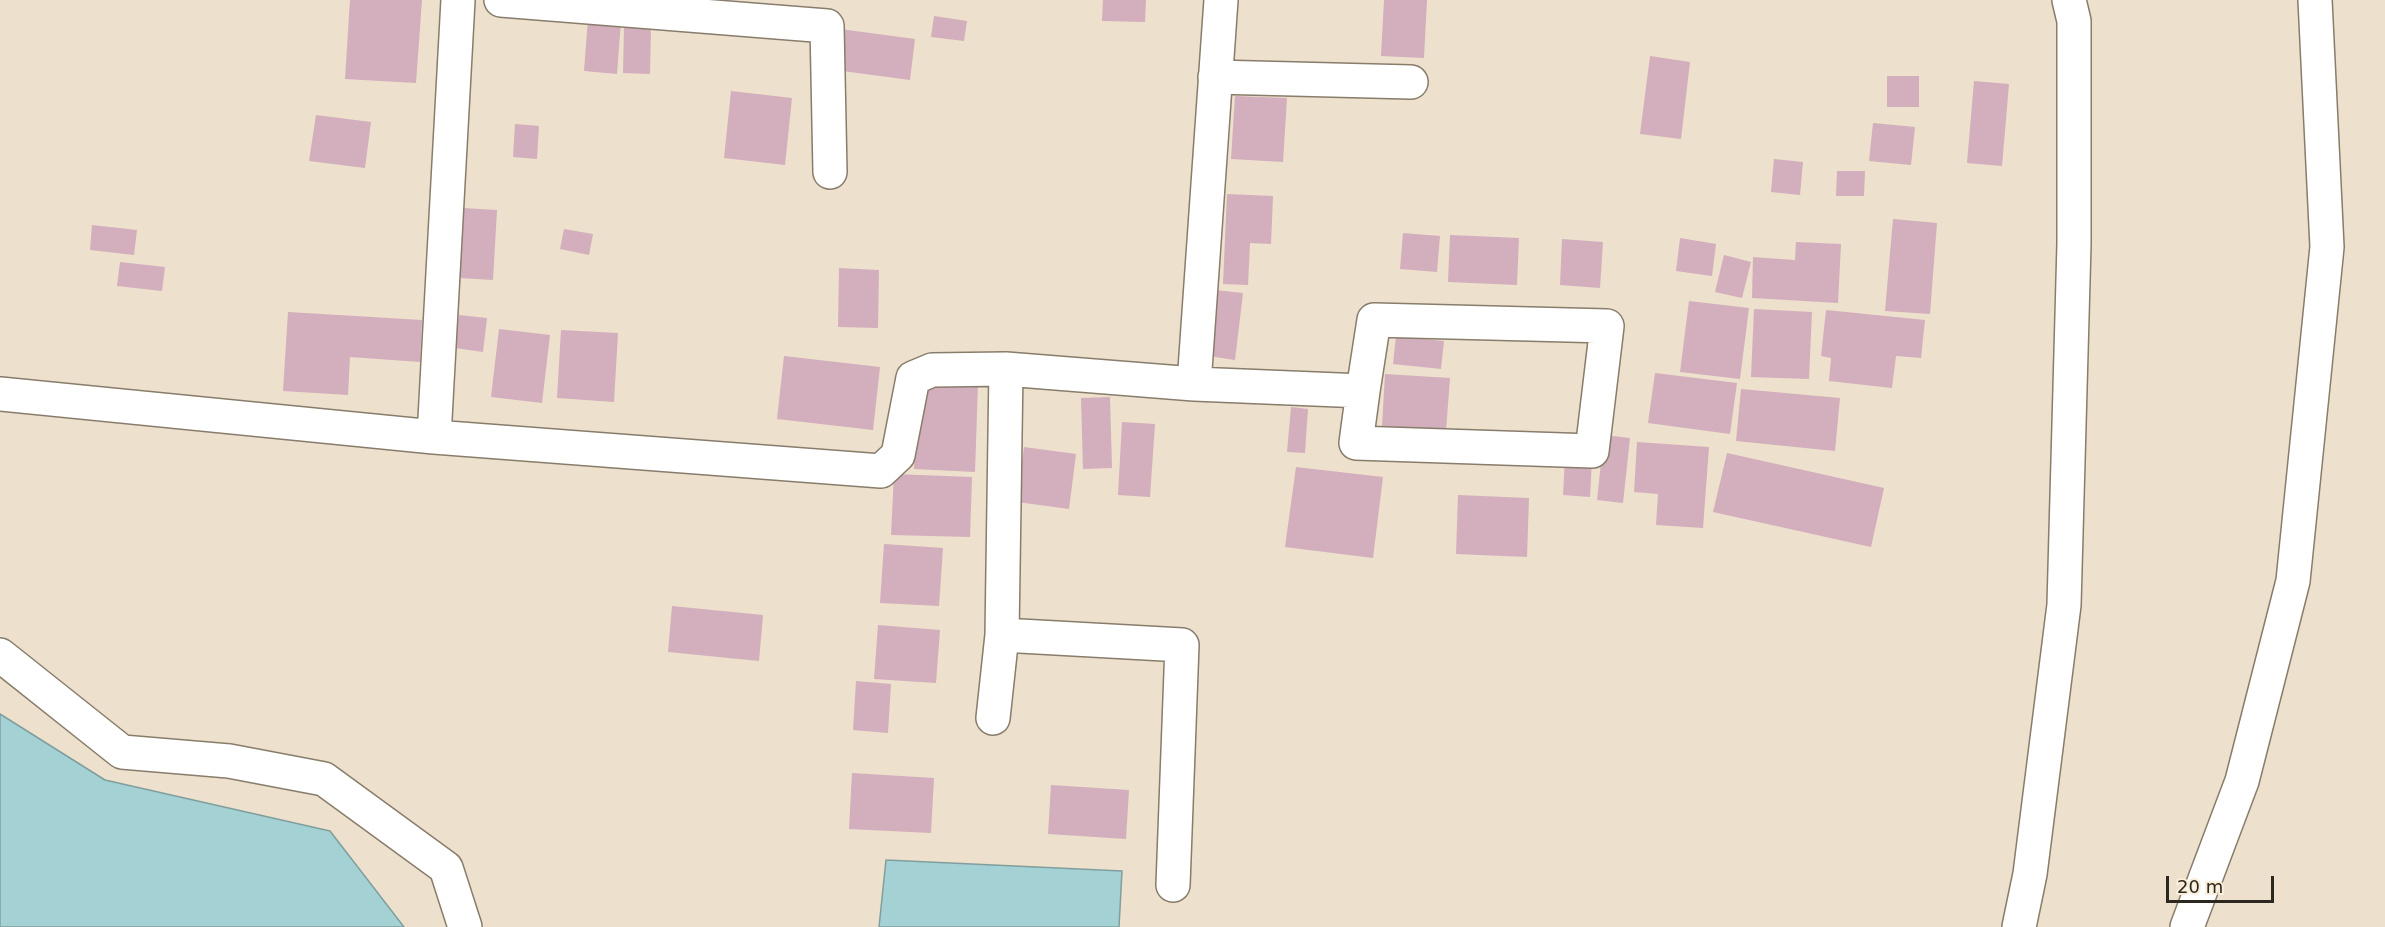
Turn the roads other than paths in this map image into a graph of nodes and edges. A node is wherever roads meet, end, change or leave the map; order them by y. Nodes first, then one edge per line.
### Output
1 (458, 0) edge
2 (501, 0) edge
3 (1221, 0) edge
4 (2069, 0) edge
5 (2315, 0) edge
6 (1215, 76) junction
7 (1411, 82) dead end
8 (830, 172) dead end
9 (1006, 369) junction
10 (1194, 384) junction
11 (1363, 391) junction
12 (0, 394) edge
13 (434, 438) junction
14 (1002, 635) junction
15 (0, 655) edge
16 (993, 718) dead end
17 (1173, 885) dead end
18 (465, 927) edge
19 (2019, 927) edge
20 (2187, 927) edge

1 - 13 street
2 - 8 street
3 - 6 street
4 - 19 street
5 - 20 street
6 - 7 street
6 - 10 street
9 - 10 street
9 - 13 street
9 - 14 street
10 - 11 street
11 - 11 street
12 - 13 street
14 - 16 street
14 - 17 street
15 - 18 street

